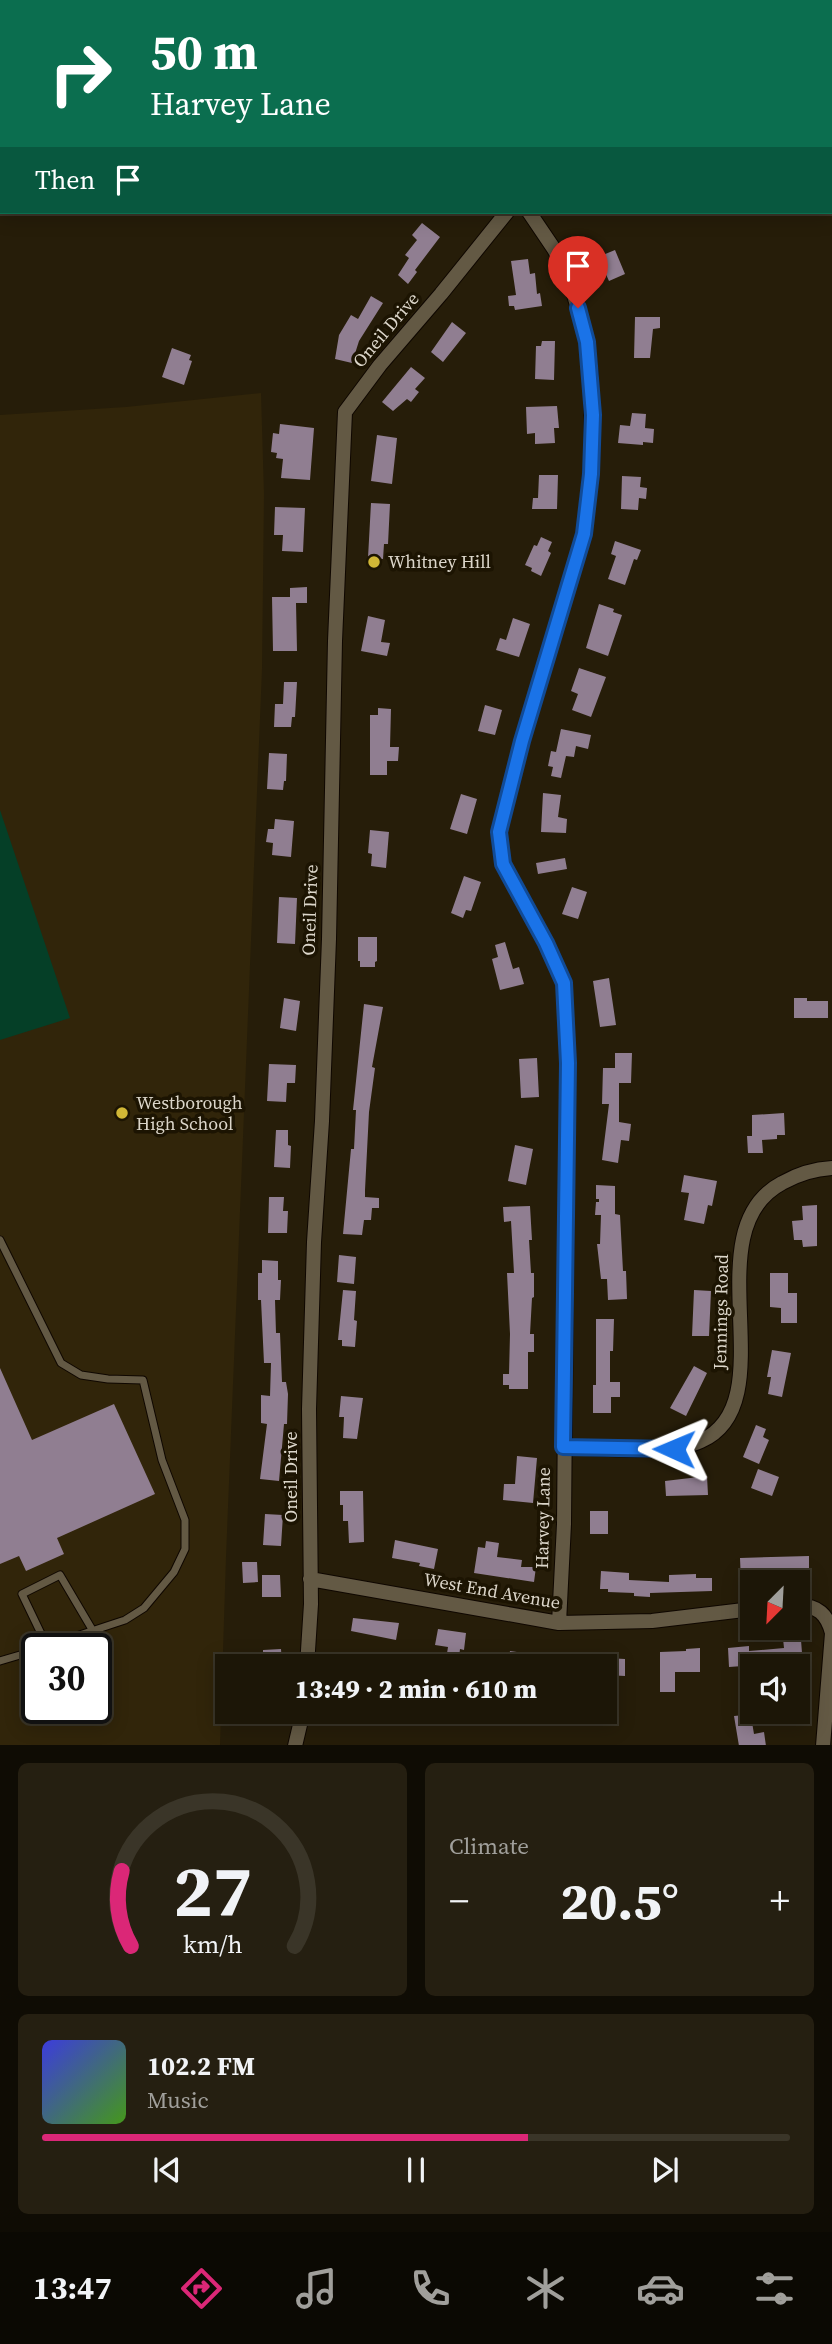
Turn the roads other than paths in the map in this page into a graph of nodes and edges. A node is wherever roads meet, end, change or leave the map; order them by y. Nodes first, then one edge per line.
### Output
1 (505, 214) edge
2 (530, 214) edge
3 (832, 1168) edge
4 (0, 1240) edge
5 (563, 1447) junction
6 (310, 1579) junction
7 (810, 1607) edge
8 (740, 1610) edge
9 (559, 1623) junction
10 (831, 1624) edge
11 (93, 1631) junction
12 (36, 1633) edge
13 (87, 1633) edge
14 (21, 1654) edge
15 (307, 1654) edge
16 (0, 1661) edge
17 (300, 1724) edge
18 (295, 1745) edge
19 (823, 1745) edge

1 - 6 street, Oneil Drive
2 - 5 street, Harvey Lane
3 - 5 street, Jennings Road
4 - 11 lane
5 - 9 street, Harvey Lane
6 - 9 street, West End Avenue
6 - 15 street, Oneil Drive
7 - 10 street
8 - 9 street, West End Avenue
10 - 19 street
11 - 12 lane
11 - 13 lane
14 - 16 lane
17 - 18 street

